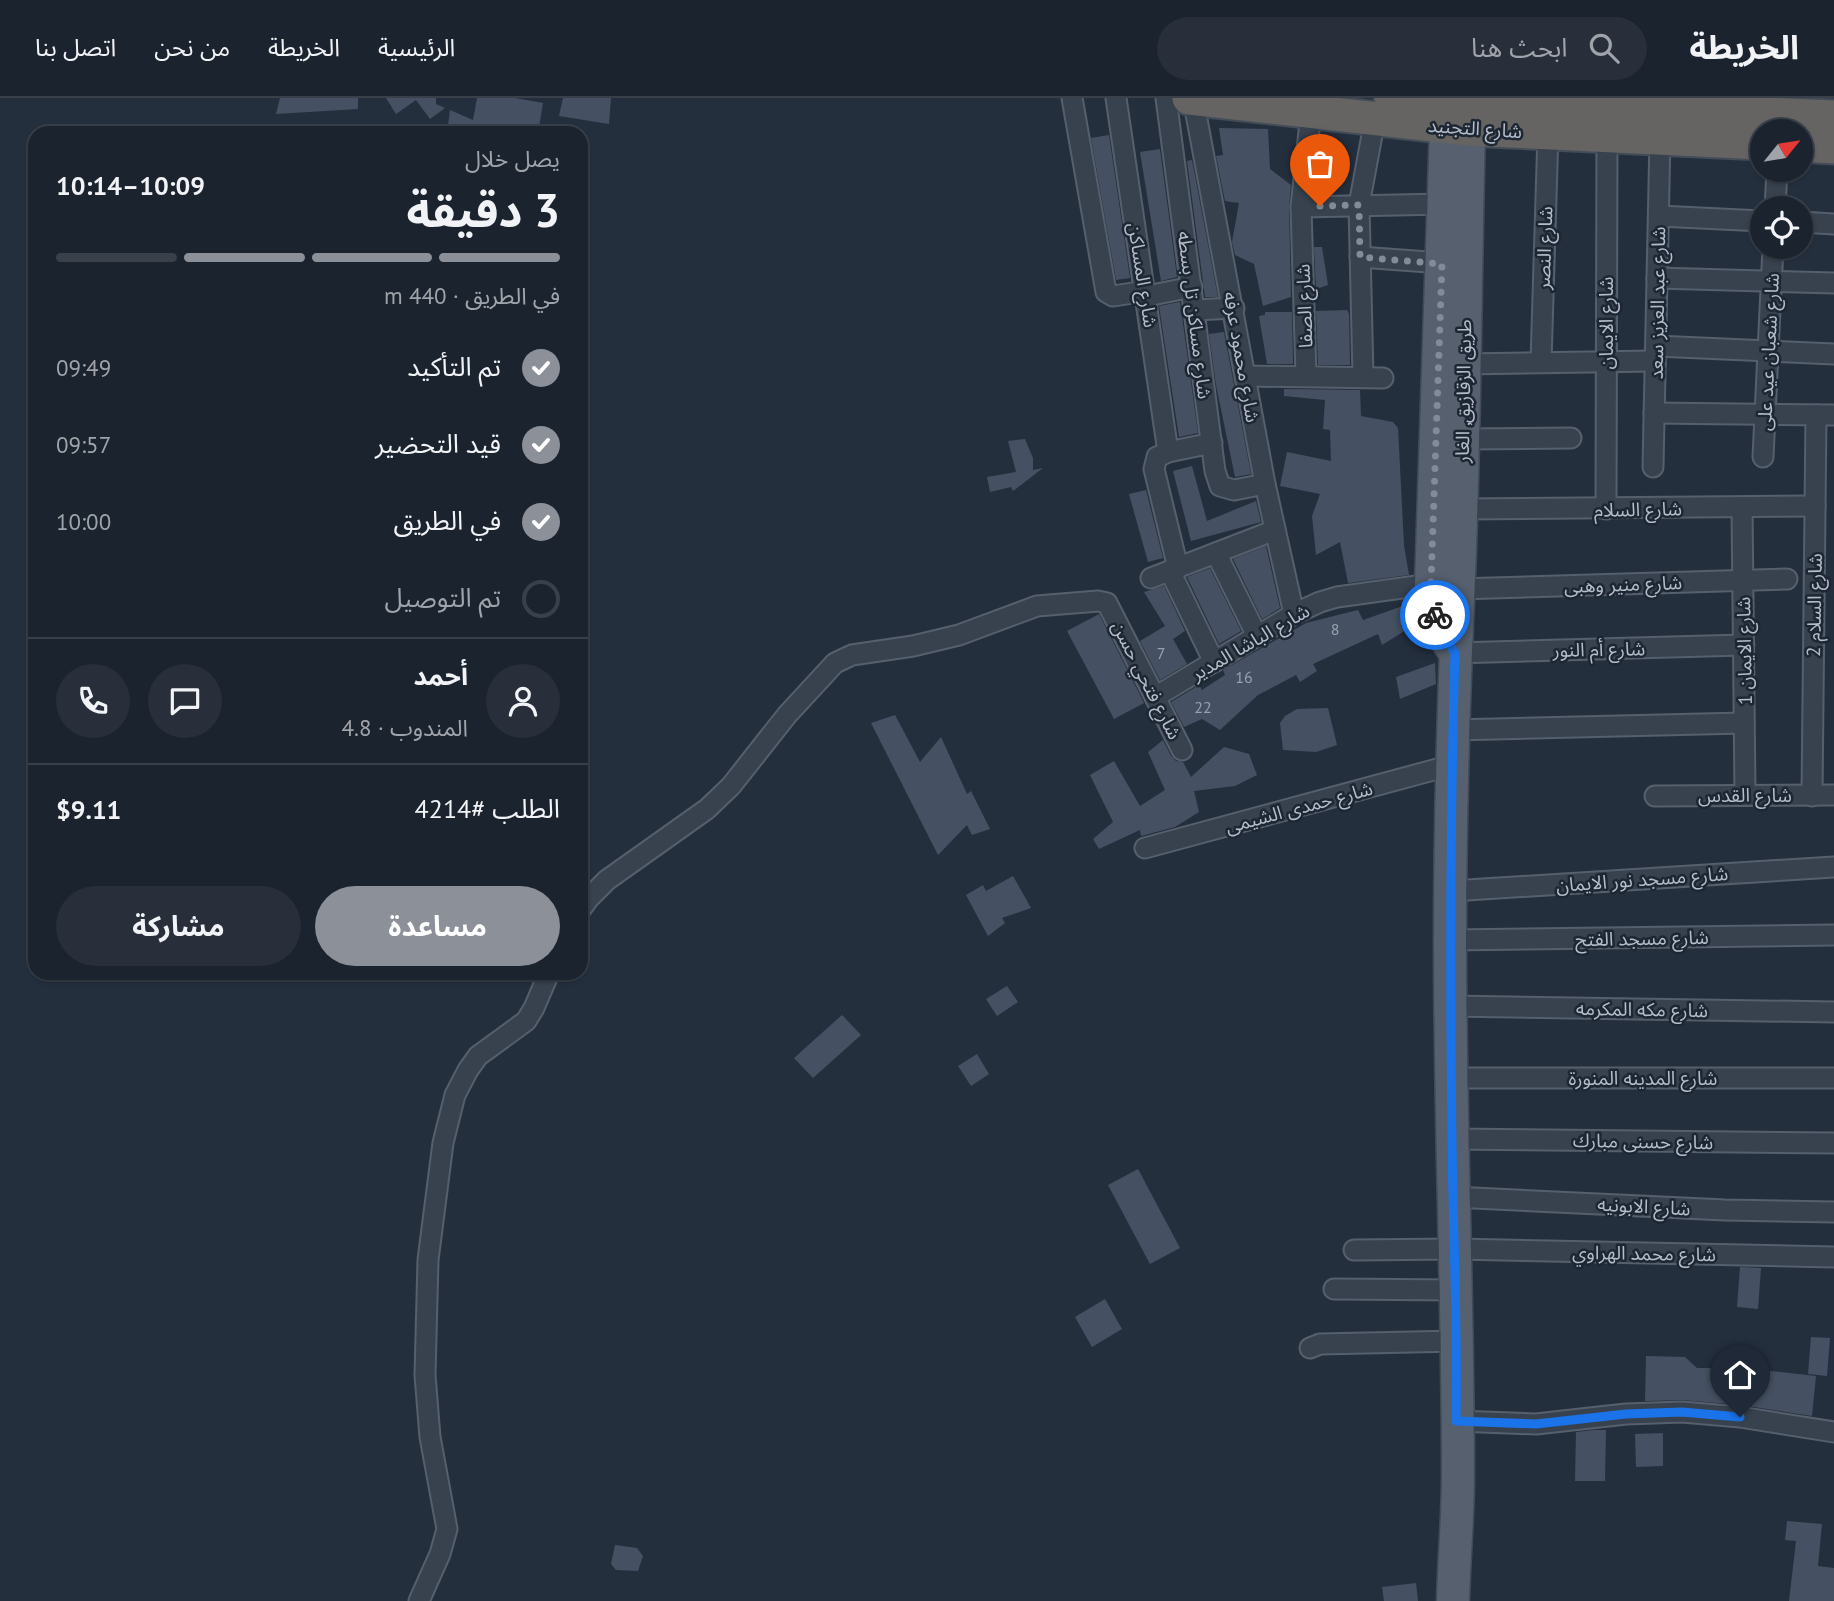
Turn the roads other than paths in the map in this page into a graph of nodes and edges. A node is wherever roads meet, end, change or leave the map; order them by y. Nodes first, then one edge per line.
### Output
1 (1072, 98) edge
2 (1116, 98) edge
3 (1166, 98) edge
4 (1191, 98) edge
5 (1389, 103) edge
6 (1311, 112) junction
7 (1465, 114) edge
8 (1834, 117) edge
9 (1548, 133) junction
10 (1607, 136) junction
11 (1660, 138) junction
12 (1750, 142) edge
13 (1813, 146) edge
14 (1834, 147) edge
15 (1444, 204) junction
16 (1359, 205) junction
17 (1301, 207) junction
18 (1658, 216) junction
19 (1750, 220) edge
20 (1813, 223) edge
21 (1834, 224) edge
22 (1360, 257) junction
23 (1773, 259) edge
24 (1442, 264) junction
25 (1657, 278) junction
26 (1772, 281) junction
27 (1834, 283) edge
28 (1192, 287) junction
29 (1146, 293) junction
30 (1234, 308) junction
31 (1195, 310) junction
32 (1768, 352) junction
33 (1656, 354) junction
34 (1834, 354) edge
35 (1606, 361) junction
36 (1541, 362) junction
37 (1464, 364) junction
38 (1246, 376) junction
39 (1306, 376) junction
40 (1654, 413) junction
41 (1765, 415) junction
42 (1825, 415) edge
43 (1571, 438) dead end
44 (1462, 439) junction
45 (1212, 443) junction
46 (1168, 452) junction
47 (1763, 457) dead end
48 (1653, 467) dead end
49 (1265, 484) junction
50 (1815, 506) junction
51 (1742, 507) junction
52 (1460, 509) junction
53 (1606, 509) junction
54 (1275, 530) junction
55 (1216, 553) junction
56 (1174, 569) junction
57 (1151, 578) dead end
58 (1787, 579) dead end
59 (1743, 580) junction
60 (1445, 586) junction
61 (1294, 614) junction
62 (1257, 636) junction
63 (1744, 645) junction
64 (1455, 653) junction
65 (1214, 662) junction
66 (1155, 697) junction
67 (1744, 723) junction
68 (1452, 730) junction
69 (1182, 750) dead end
70 (1452, 765) junction
71 (1745, 794) junction
72 (1834, 795) edge
73 (1655, 796) dead end
74 (1811, 796) junction
75 (1145, 848) dead end
76 (1834, 867) edge
77 (1451, 891) junction
78 (588, 899) edge
79 (1834, 935) edge
80 (1450, 940) junction
81 (546, 980) edge
82 (1451, 1006) junction
83 (1834, 1012) edge
84 (1453, 1078) junction
85 (1834, 1078) edge
86 (1452, 1139) junction
87 (1834, 1143) edge
88 (1454, 1197) junction
89 (1834, 1212) edge
90 (1455, 1249) junction
91 (1354, 1250) dead end
92 (1834, 1257) edge
93 (1334, 1289) dead end
94 (1456, 1290) junction
95 (1458, 1341) junction
96 (1310, 1348) dead end
97 (1456, 1421) junction
98 (1834, 1432) edge
99 (419, 1601) edge
100 (1452, 1601) edge

1 - 29 street
2 - 29 street, شارع المساكن
3 - 28 street, شارع مساكن تل بسطه
4 - 6 highway, شارع التجنيد
4 - 30 street, شارع محمود عرفه
5 - 6 highway, شارع التجنيد
5 - 7 highway, شارع التجنيد
5 - 16 street
6 - 17 street, شارع الصفا
7 - 8 highway, شارع التجنيد
7 - 9 highway, شارع التجنيد
7 - 15 main road, طريق الزقازيق, الغار
7 - 37 main road, طريق الزقازيق, الغار
9 - 10 highway, شارع التجنيد
9 - 36 street, شارع النصر
10 - 11 highway, شارع التجنيد
10 - 35 street, شارع الايمان
11 - 12 highway, شارع التجنيد
11 - 18 street, شارع عبد العزيز سعد
13 - 14 highway
15 - 16 street
15 - 24 main road, طريق الزقازيق, الغار
16 - 17 street
16 - 22 street
17 - 39 street, شارع الصفا
18 - 19 street
18 - 25 street, شارع عبد العزيز سعد
20 - 21 street
22 - 24 street
22 - 39 street
23 - 26 street, شارع شعبان عيد على
24 - 60 main road, طريق الزقازيق, الغار
25 - 26 street
25 - 33 street, شارع عبد العزيز سعد
26 - 27 street
26 - 32 street, شارع شعبان عيد على
28 - 29 street
28 - 31 street, شارع مساكن تل بسطه
29 - 46 street, شارع المساكن
30 - 31 street
30 - 38 street, شارع محمود عرفه
31 - 45 street, شارع مساكن تل بسطه
32 - 33 street
32 - 34 street
32 - 41 street, شارع شعبان عيد على
33 - 35 street
33 - 40 street, شارع عبد العزيز سعد
35 - 36 street
35 - 53 street, شارع الايمان
36 - 37 street
37 - 44 main road, طريق الزقازيق, الغار
38 - 39 street
38 - 49 street, شارع محمود عرفه
40 - 41 street
40 - 48 street, شارع عبد العزيز سعد
41 - 42 street
41 - 47 street, شارع شعبان عيد على
42 - 50 street, شارع السلام 2
43 - 44 street
44 - 52 main road, طريق الزقازيق, الغار
45 - 46 street
45 - 49 street, شارع مساكن تل بسطه
46 - 56 street
49 - 54 street, شارع محمود عرفه
50 - 51 street, شارع السلام
50 - 74 street, شارع السلام 2
51 - 53 street, شارع السلام
51 - 59 street, شارع الايمان 1
52 - 53 street, شارع السلام
52 - 60 main road, طريق الزقازيق, الغار
54 - 55 street
54 - 61 street, شارع محمود عرفه
55 - 56 street
55 - 62 street
56 - 57 street
56 - 65 street
58 - 59 street, شارع منير وهبى
59 - 60 street, شارع منير وهبى
59 - 63 street, شارع الايمان 1
60 - 61 street, شارع الباشا المدير
60 - 64 main road, طريق الزقازيق, الغار
61 - 62 street, شارع الباشا المدير
62 - 65 street, شارع الباشا المدير
63 - 64 street, شارع أم النور
63 - 67 street, شارع الايمان 1
64 - 68 main road
65 - 66 street, شارع الباشا المدير
66 - 69 street, شارع فتحي حسن
66 - 78 street, شارع فتحي حسن
67 - 68 street
67 - 71 street, شارع الايمان 1
68 - 70 main road
70 - 75 street, شارع حمدى الشيمى
70 - 77 main road
71 - 73 street, شارع القدس
71 - 74 street, شارع القدس
72 - 74 street, شارع القدس
76 - 77 street, شارع مسجد نور الايمان
77 - 80 main road
79 - 80 street, شارع مسجد الفتح
80 - 82 main road
81 - 99 street
82 - 83 street, شارع مكه المكرمه
82 - 84 main road
84 - 85 street, شارع المدينه المنورة
84 - 86 main road
86 - 87 street, شارع حسنى مبارك
86 - 88 main road
88 - 89 street, شارع الابونيه
88 - 90 main road
90 - 91 street, شارع محمد الهراوي
90 - 92 street, شارع محمد الهراوي
90 - 94 main road
93 - 94 street
94 - 95 main road
95 - 96 street
95 - 97 main road
97 - 98 street
97 - 100 main road

